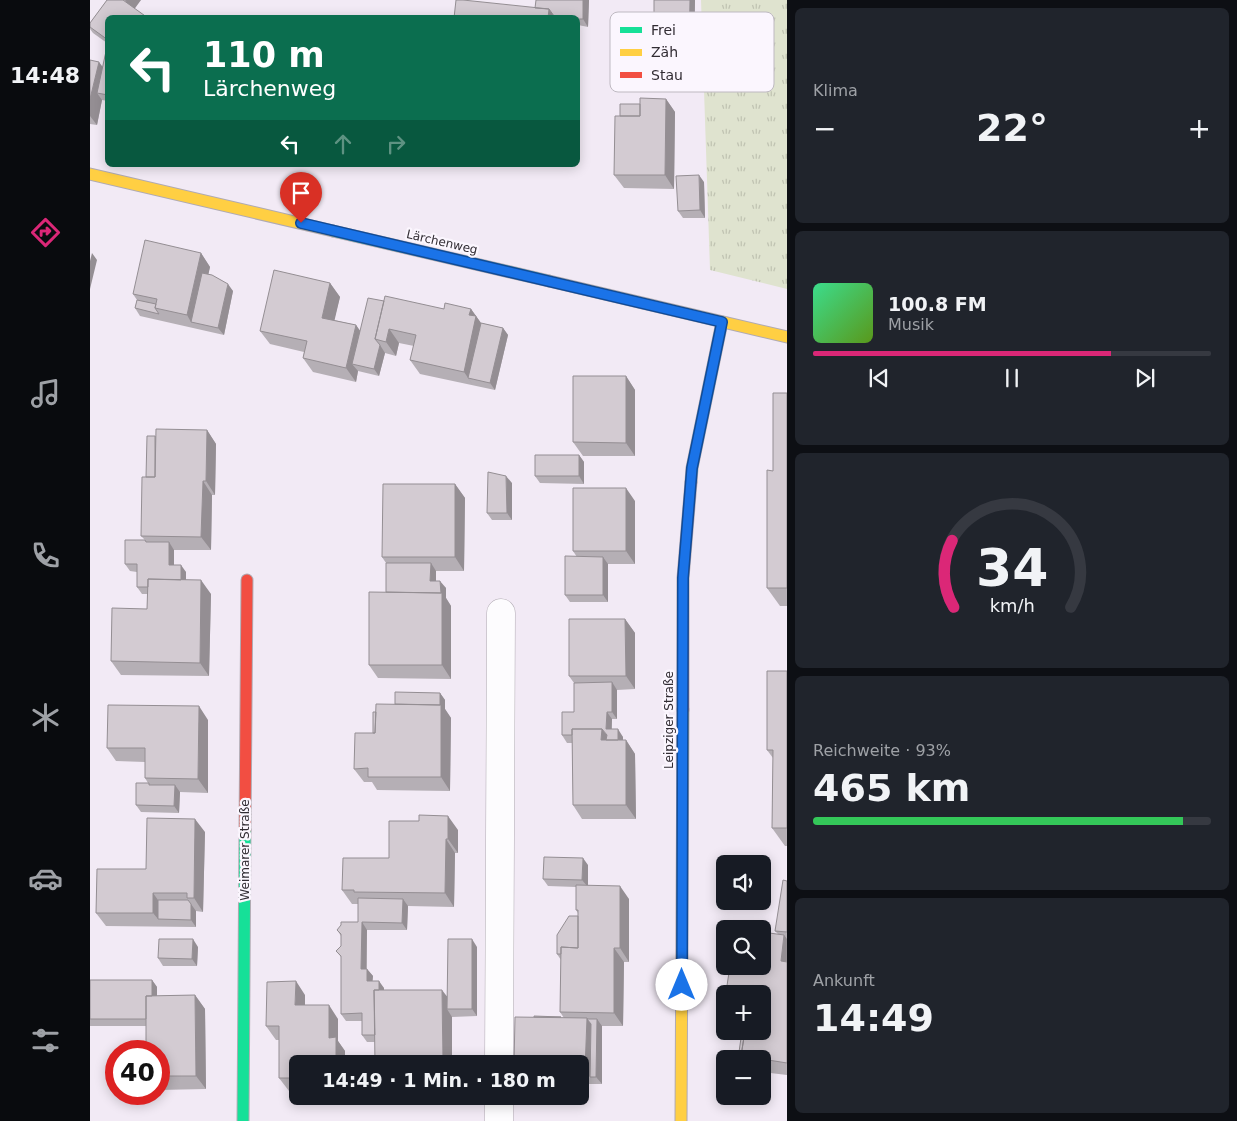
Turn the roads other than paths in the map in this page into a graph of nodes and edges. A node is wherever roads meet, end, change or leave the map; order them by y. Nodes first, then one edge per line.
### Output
1 (90, 174) edge
2 (722, 322) junction
3 (787, 337) edge
4 (247, 580) dead end
5 (501, 613) dead end
6 (499, 1055) edge
7 (499, 1105) edge
8 (243, 1121) edge
9 (499, 1121) edge
10 (681, 1121) edge

1 - 2 street, Lärchenweg
2 - 3 street, Lärchenweg
2 - 10 street, Leipziger Straße
4 - 8 street, Weimarer Straße
5 - 6 street
7 - 9 street

